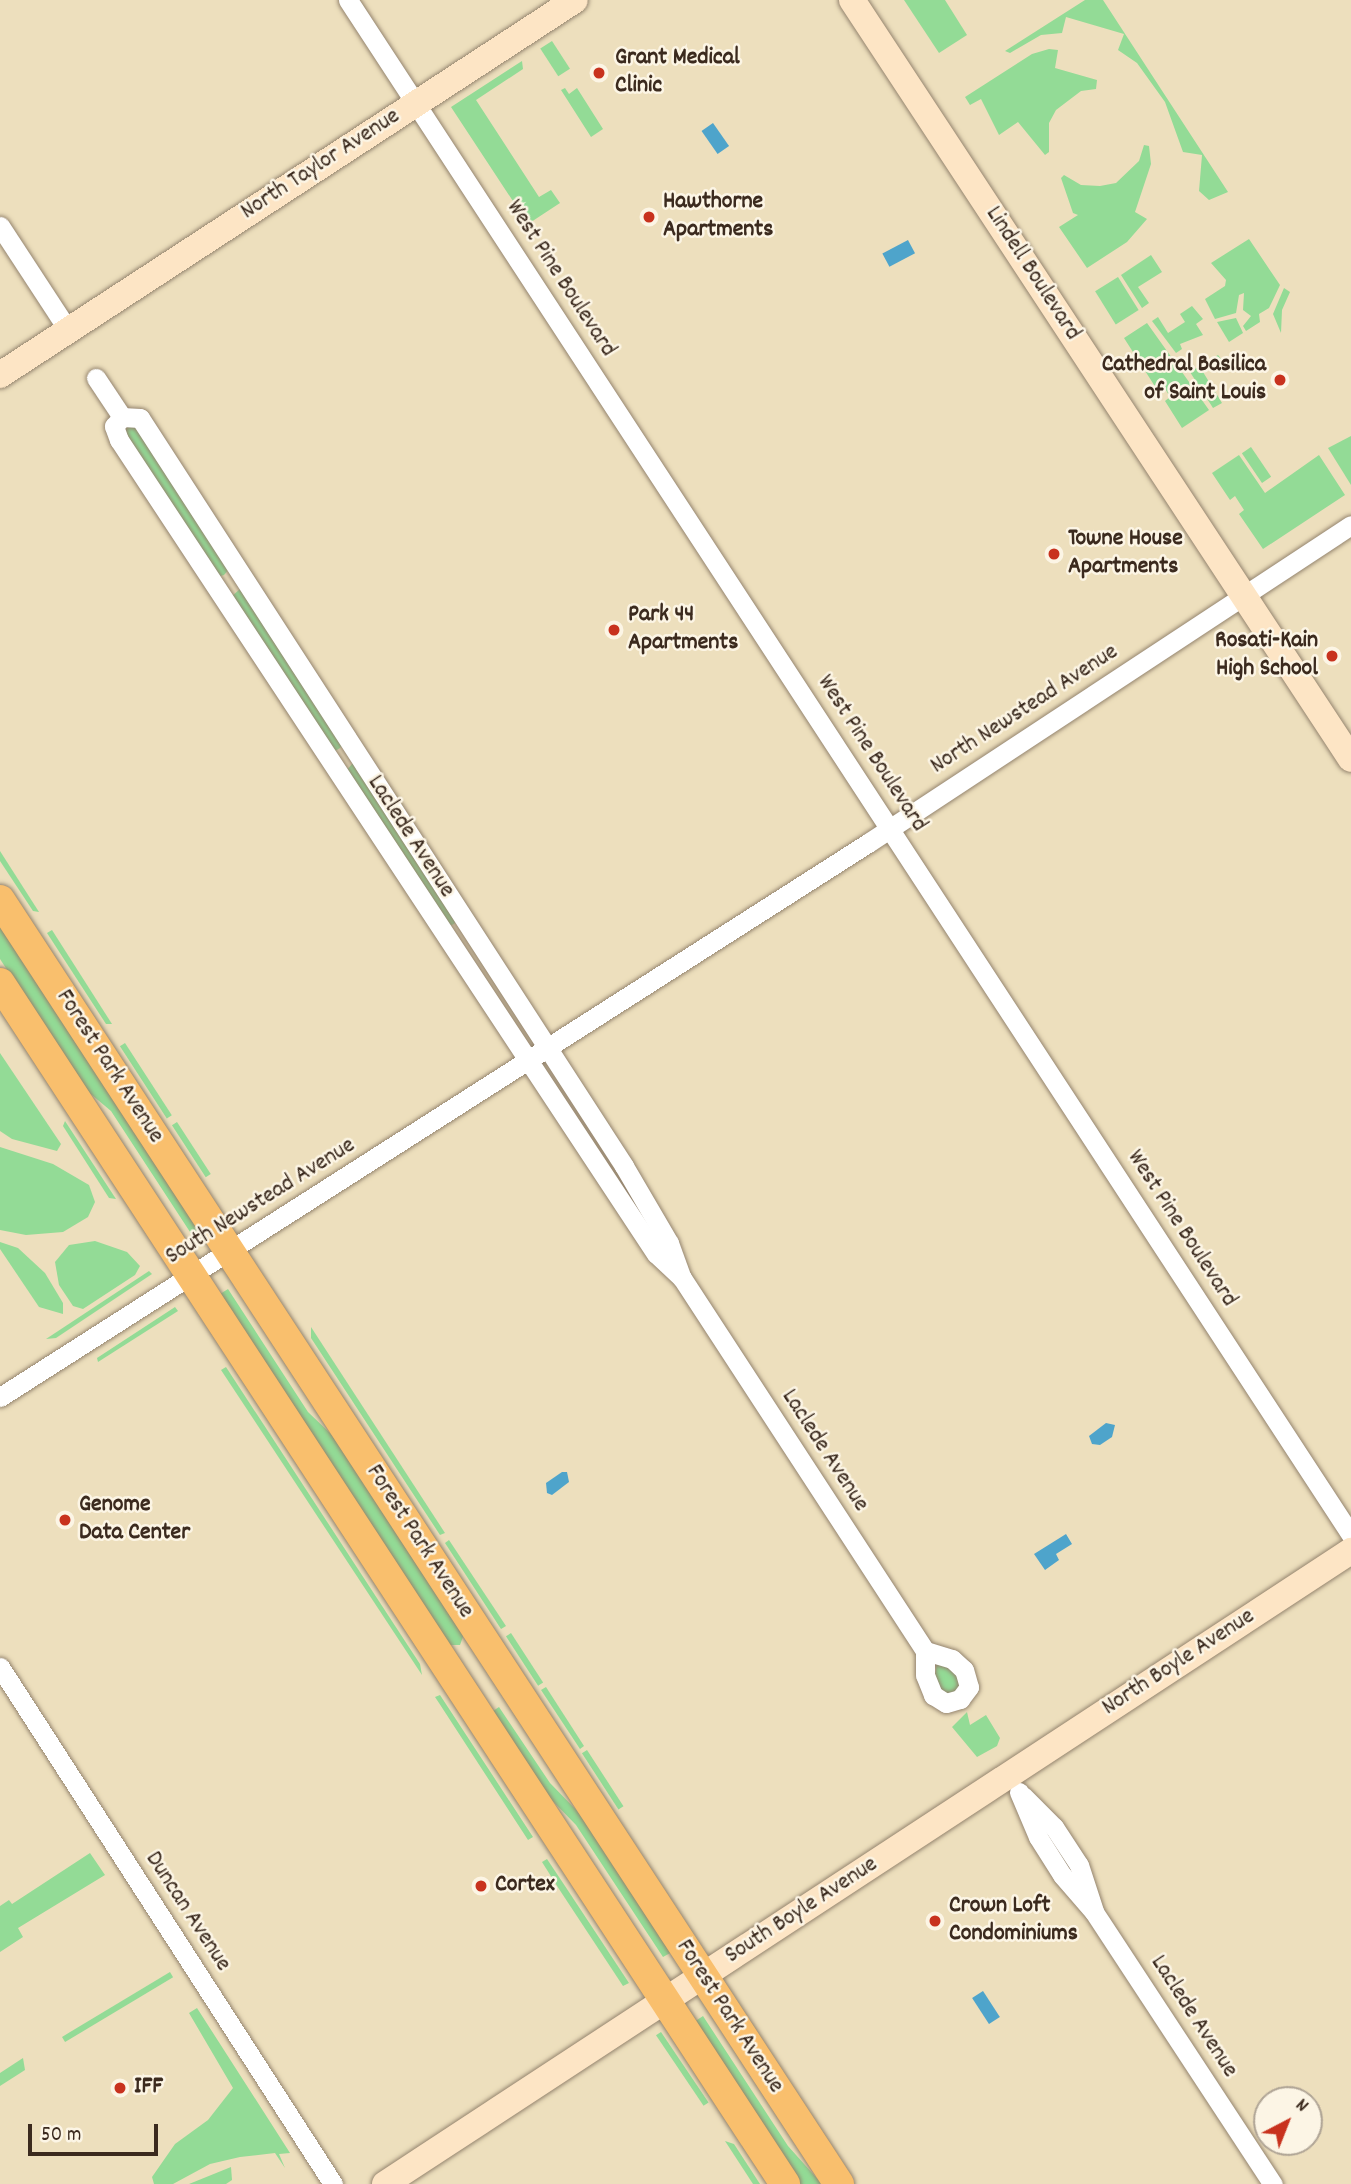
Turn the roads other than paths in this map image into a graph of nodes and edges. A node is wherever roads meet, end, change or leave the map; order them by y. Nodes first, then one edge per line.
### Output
1 (348, 0) edge
2 (575, 0) edge
3 (852, 0) edge
4 (416, 103) junction
5 (0, 226) edge
6 (68, 330) junction
7 (0, 375) edge
8 (96, 379) dead end
9 (122, 417) junction
10 (1351, 525) edge
11 (1244, 596) junction
12 (1351, 759) edge
13 (890, 828) junction
14 (0, 900) edge
15 (0, 983) edge
16 (547, 1045) junction
17 (527, 1058) junction
18 (231, 1253) junction
19 (190, 1275) junction
20 (681, 1278) junction
21 (0, 1397) edge
22 (1351, 1535) edge
23 (1351, 1551) edge
24 (925, 1650) dead end
25 (0, 1667) edge
26 (1013, 1784) junction
27 (703, 1976) junction
28 (665, 2001) junction
29 (333, 2184) edge
30 (385, 2184) edge
31 (785, 2184) edge
32 (839, 2184) edge
33 (1273, 2184) edge

1 - 4 street, West Pine Boulevard
2 - 4 street, North Taylor Avenue
3 - 11 street, Lindell Boulevard
4 - 6 street, North Taylor Avenue
4 - 13 street, West Pine Boulevard
5 - 6 street
6 - 7 street, North Taylor Avenue
8 - 9 street, Laclede Avenue
9 - 16 street, Laclede Avenue
9 - 17 street, Laclede Avenue
10 - 11 street, North Newstead Avenue
11 - 12 street, Lindell Boulevard
11 - 13 street, North Newstead Avenue
13 - 16 street, North Newstead Avenue
13 - 22 street, West Pine Boulevard
14 - 18 main road, Forest Park Avenue
15 - 19 main road, Forest Park Avenue
16 - 17 street, South Newstead Avenue
16 - 20 street, Laclede Avenue
17 - 18 street, South Newstead Avenue
17 - 20 street, Laclede Avenue
18 - 19 street, South Newstead Avenue
18 - 27 main road, Forest Park Avenue
19 - 21 street, South Newstead Avenue
19 - 28 main road, Forest Park Avenue
20 - 24 street, Laclede Avenue
23 - 26 street, North Boyle Avenue
25 - 29 street, Duncan Avenue
26 - 27 street, South Boyle Avenue
26 - 33 street, Laclede Avenue
27 - 28 street, South Boyle Avenue
27 - 32 main road, Forest Park Avenue
28 - 30 street, South Boyle Avenue
28 - 31 main road, Forest Park Avenue

